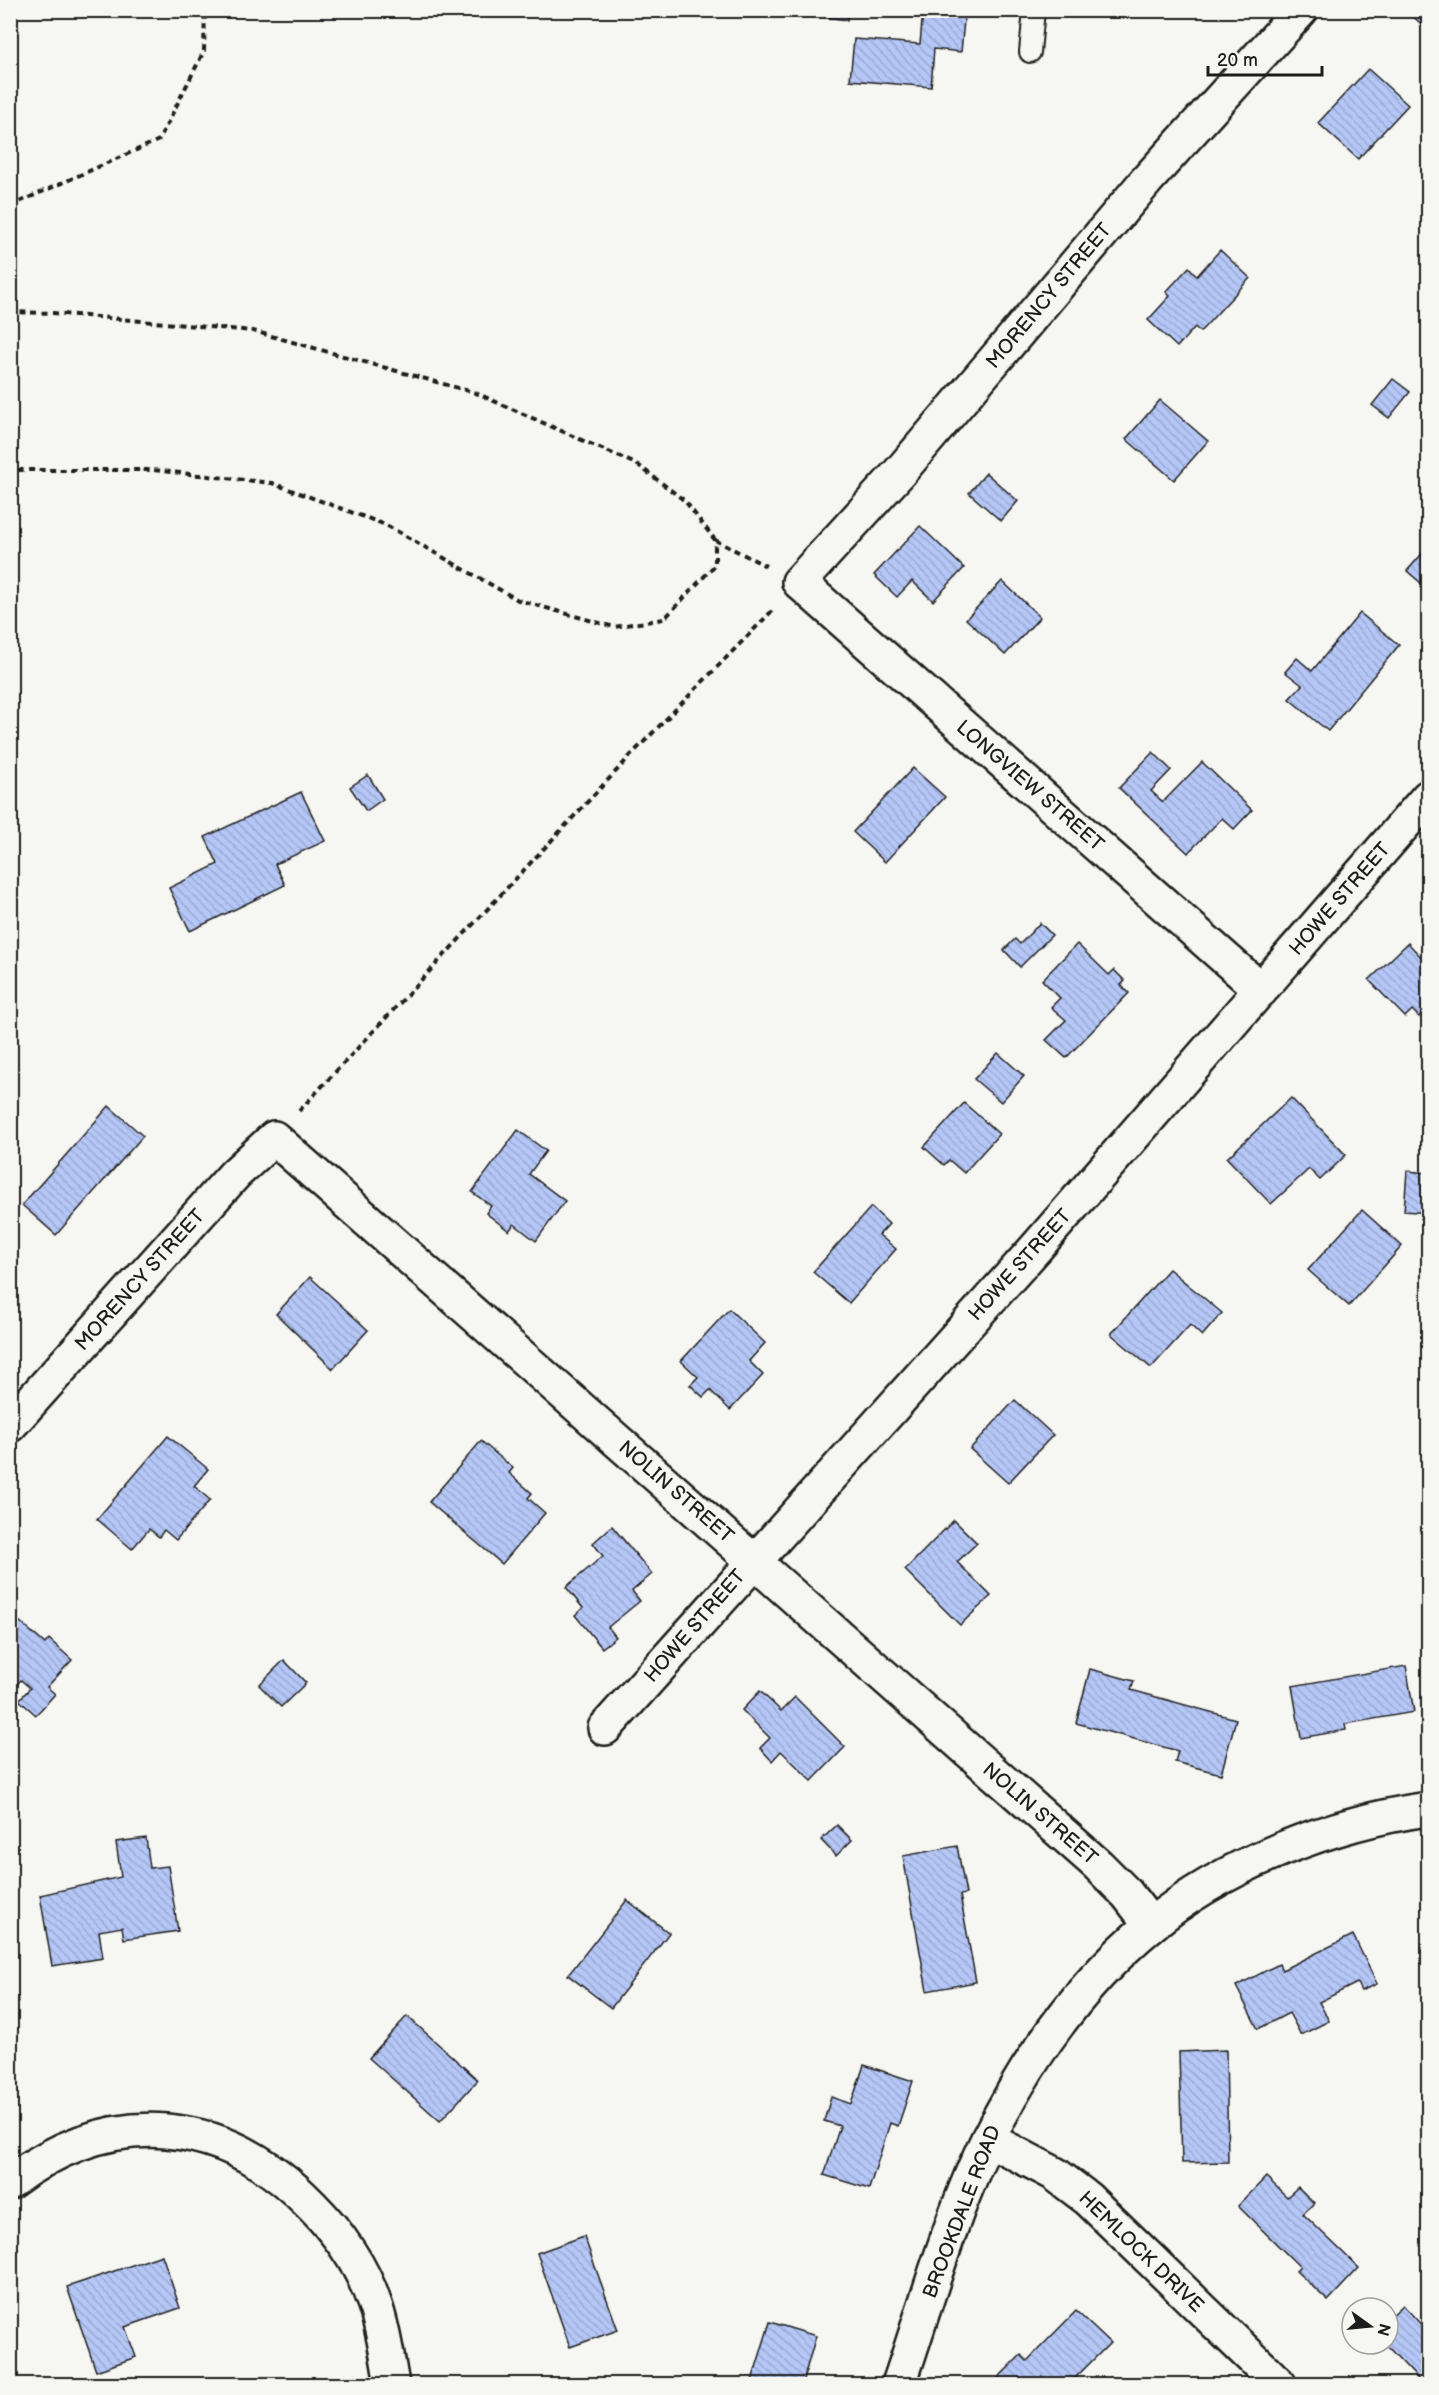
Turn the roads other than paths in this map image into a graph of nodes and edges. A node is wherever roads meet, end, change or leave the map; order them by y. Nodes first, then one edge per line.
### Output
1 (1034, 10) edge
2 (1301, 10) edge
3 (1030, 52) dead end
4 (799, 582) joint
5 (1428, 796) edge
6 (1261, 990) junction
7 (274, 1138) joint
8 (10, 1425) edge
9 (753, 1561) junction
10 (605, 1728) dead end
11 (1428, 1809) edge
12 (1151, 1925) junction
13 (988, 2139) junction
14 (10, 2182) edge
15 (392, 2385) edge
16 (899, 2385) edge
17 (1279, 2385) edge

1 - 3 lane
2 - 4 street, MORENCY STREET
4 - 6 street, LONGVIEW STREET
5 - 6 street, HOWE STREET
6 - 9 street, HOWE STREET
7 - 8 street, MORENCY STREET
7 - 9 street, NOLIN STREET
9 - 10 street, HOWE STREET
9 - 12 street, NOLIN STREET
11 - 12 street, BROOKDALE ROAD
12 - 13 street, BROOKDALE ROAD
13 - 16 street, BROOKDALE ROAD
13 - 17 street, HEMLOCK DRIVE
14 - 15 street

